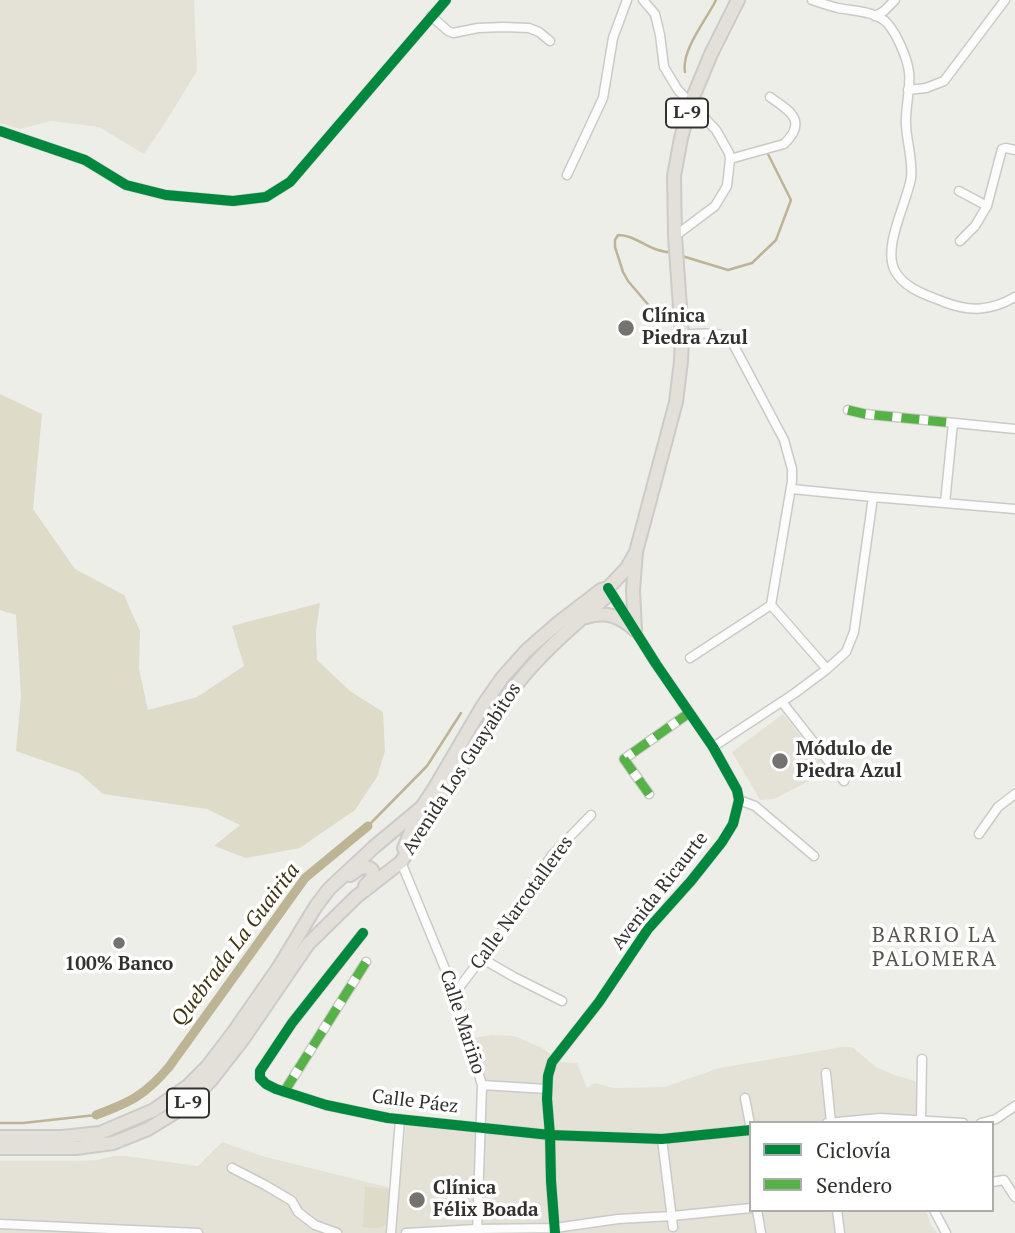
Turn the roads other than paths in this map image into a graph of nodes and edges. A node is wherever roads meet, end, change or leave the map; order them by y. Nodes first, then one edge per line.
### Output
1 (446, 0) edge
2 (627, 0) edge
3 (643, 0) edge
4 (650, 0) edge
5 (738, 0) edge
6 (812, 0) edge
7 (895, 0) edge
8 (1005, 0) edge
9 (652, 10) junction
10 (431, 16) junction
11 (875, 16) junction
12 (550, 41) dead end
13 (908, 90) junction
14 (771, 97) dead end
15 (691, 102) junction
16 (0, 131) edge
17 (1015, 150) edge
18 (730, 159) junction
19 (567, 175) dead end
20 (959, 191) dead end
21 (986, 206) junction
22 (675, 236) junction
23 (960, 241) dead end
24 (1015, 297) edge
25 (682, 335) junction
26 (848, 410) dead end
27 (953, 423) junction
28 (1015, 429) edge
29 (792, 489) junction
30 (873, 497) junction
31 (945, 503) junction
32 (1015, 509) edge
33 (636, 551) junction
34 (608, 588) junction
35 (771, 605) junction
36 (581, 620) junction
37 (635, 631) junction
38 (690, 658) dead end
39 (827, 669) junction
40 (782, 702) junction
41 (689, 713) junction
42 (713, 747) junction
43 (844, 781) dead end
44 (649, 794) dead end
45 (1015, 794) edge
46 (739, 800) junction
47 (422, 807) junction
48 (592, 815) dead end
49 (979, 834) dead end
50 (814, 856) dead end
51 (401, 862) junction
52 (356, 897) junction
53 (309, 917) junction
54 (363, 933) dead end
55 (481, 958) junction
56 (366, 962) dead end
57 (455, 993) junction
58 (562, 1001) dead end
59 (922, 1059) dead end
60 (826, 1073) dead end
61 (482, 1084) junction
62 (547, 1088) junction
63 (284, 1092) junction
64 (745, 1098) dead end
65 (1015, 1106) edge
66 (400, 1119) junction
67 (749, 1121) edge
68 (830, 1121) edge
69 (850, 1121) edge
70 (921, 1121) edge
71 (988, 1121) edge
72 (481, 1127) junction
73 (749, 1130) edge
74 (550, 1135) junction
75 (0, 1137) edge
76 (662, 1139) junction
77 (0, 1148) edge
78 (232, 1168) dead end
79 (994, 1182) edge
80 (1015, 1197) edge
81 (749, 1208) edge
82 (757, 1212) edge
83 (837, 1212) edge
84 (935, 1212) edge
85 (672, 1216) junction
86 (0, 1224) edge
87 (673, 1227) dead end
88 (477, 1231) edge
89 (555, 1231) edge
90 (155, 1232) edge
91 (198, 1233) edge
92 (338, 1233) edge
93 (391, 1233) edge
94 (406, 1233) edge
95 (761, 1233) edge
96 (840, 1233) edge
97 (946, 1233) edge

1 - 10 street
2 - 19 street
3 - 9 street
4 - 9 street
5 - 15 main road, L-9
6 - 11 street
7 - 11 street
8 - 13 street
9 - 15 street
10 - 12 street
10 - 16 street
11 - 13 street
13 - 24 street
14 - 18 street
15 - 18 street
15 - 22 main road, L-9
17 - 21 street
18 - 22 street
20 - 21 street
21 - 23 street
22 - 25 main road, L-9
25 - 29 street
25 - 33 main road, L-9
26 - 27 street
27 - 28 street
27 - 31 street
29 - 30 street
29 - 35 street
30 - 31 street
30 - 39 street
31 - 32 street
33 - 34 main road, L-9
33 - 37 main road, L-9
34 - 36 main road, Avenida Los Guayabitos / L-9
34 - 37 street
34 - 47 main road, Avenida Los Guayabitos / L-9
35 - 38 street
35 - 39 street
36 - 37 main road
36 - 51 main road, Avenida Los Guayabitos / L-9
37 - 41 street
39 - 40 street
40 - 42 street
40 - 43 street
41 - 42 street
41 - 44 street
42 - 46 street
45 - 49 street
46 - 50 street
46 - 62 street, Avenida Ricaurte
47 - 51 main road
47 - 53 main road, Avenida Los Guayabitos / L-9
48 - 55 street, Calle Narcotalleres
51 - 52 main road, Avenida Los Guayabitos / L-9
51 - 57 street, Calle Mariño
52 - 53 main road, L-9
52 - 77 main road, Avenida Los Guayabitos / L-9
53 - 75 main road, Avenida Los Guayabitos / L-9
54 - 63 street, Calle Páez
55 - 57 street, Calle Narcotalleres
55 - 58 street
56 - 63 street
57 - 61 street, Calle Mariño
59 - 70 street
60 - 68 street
61 - 62 street
61 - 72 street, Calle Mariño
62 - 74 street, Avenida Ricaurte
63 - 66 street, Calle Páez
64 - 67 street
65 - 71 street
66 - 72 street, Calle Páez
66 - 93 street
69 - 70 street
72 - 74 street, Calle Páez
72 - 88 street, Calle Mariño
73 - 76 street, Calle Páez
74 - 76 street, Calle Páez
74 - 89 street, Avenida Ricaurte
76 - 85 street
78 - 92 street
79 - 80 street
81 - 85 street
82 - 95 street
83 - 96 street
84 - 97 street
85 - 87 street
85 - 89 street
86 - 90 street
88 - 89 street
88 - 94 street
90 - 91 street

